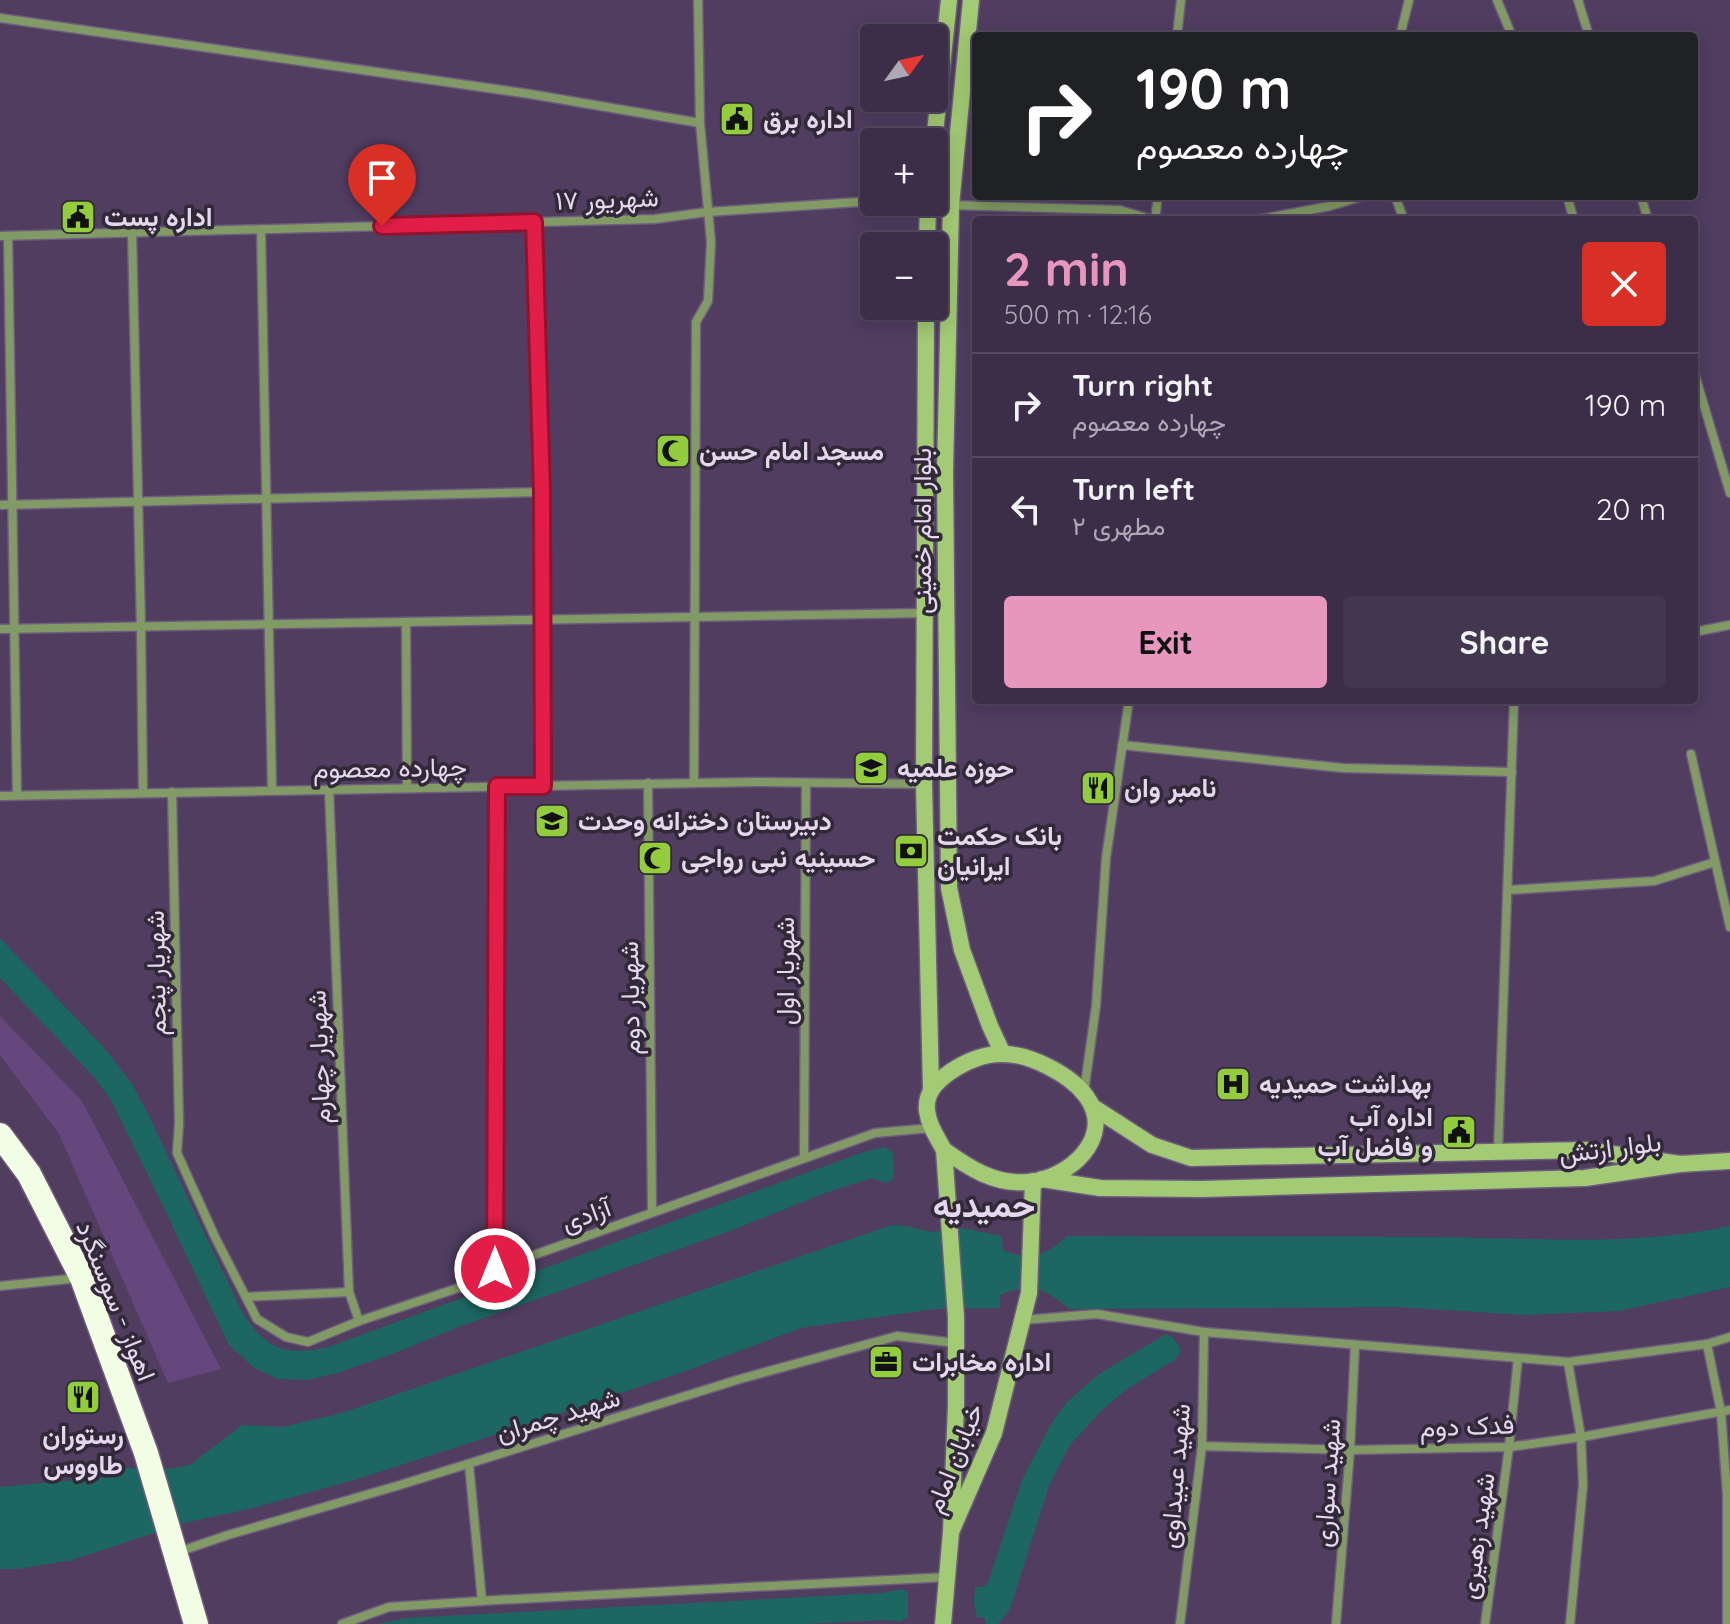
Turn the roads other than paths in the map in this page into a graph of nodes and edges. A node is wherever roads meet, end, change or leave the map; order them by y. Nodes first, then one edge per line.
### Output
1 (698, 0) edge
2 (949, 0) edge
3 (971, 0) edge
4 (1181, 0) edge
5 (1409, 0) edge
6 (1497, 0) edge
7 (1578, 0) edge
8 (0, 18) edge
9 (1177, 32) edge
10 (1401, 32) edge
11 (1510, 32) edge
12 (1588, 32) edge
13 (969, 88) edge
14 (700, 123) junction
15 (935, 128) edge
16 (1344, 200) edge
17 (860, 202) edge
18 (951, 205) junction
19 (707, 212) junction
20 (1140, 216) edge
21 (1277, 216) edge
22 (534, 222) junction
23 (261, 229) junction
24 (132, 232) junction
25 (4, 236) edge
26 (926, 320) edge
27 (1698, 385) edge
28 (542, 492) junction
29 (1730, 493) edge
30 (266, 498) junction
31 (137, 502) junction
32 (0, 505) edge
33 (12, 505) junction
34 (924, 613) junction
35 (694, 617) junction
36 (543, 620) junction
37 (406, 622) junction
38 (269, 625) junction
39 (1730, 625) edge
40 (141, 627) junction
41 (0, 629) edge
42 (13, 629) junction
43 (1698, 631) edge
44 (1128, 704) edge
45 (1514, 704) edge
46 (1122, 745) junction
47 (1691, 754) dead end
48 (1512, 772) junction
49 (648, 783) junction
50 (694, 783) junction
51 (806, 783) junction
52 (924, 784) junction
53 (497, 786) junction
54 (543, 786) junction
55 (407, 788) junction
56 (329, 789) junction
57 (272, 790) junction
58 (172, 792) junction
59 (143, 793) junction
60 (17, 795) junction
61 (0, 796) edge
62 (1715, 862) junction
63 (1508, 890) junction
64 (1730, 927) edge
65 (1003, 1054) junction
66 (931, 1089) junction
67 (1089, 1100) junction
68 (931, 1128) junction
69 (0, 1135) edge
70 (944, 1150) junction
71 (1498, 1152) junction
72 (177, 1153) joint
73 (804, 1158) junction
74 (1730, 1161) edge
75 (1680, 1164) junction
76 (1037, 1180) junction
77 (652, 1212) junction
78 (495, 1269) junction
79 (82, 1278) junction
80 (0, 1286) edge
81 (349, 1292) junction
82 (246, 1297) junction
83 (1022, 1320) junction
84 (359, 1321) junction
85 (1204, 1332) junction
86 (1730, 1337) edge
87 (956, 1343) junction
88 (1707, 1344) junction
89 (1355, 1345) junction
90 (1518, 1358) junction
91 (1568, 1362) junction
92 (1725, 1411) edge
93 (1581, 1437) junction
94 (1202, 1446) junction
95 (1509, 1447) junction
96 (1350, 1450) junction
97 (469, 1464) junction
98 (951, 1532) junction
99 (173, 1548) junction
100 (948, 1577) junction
101 (482, 1601) junction
102 (196, 1624) edge
103 (342, 1624) edge
104 (943, 1624) edge
105 (1180, 1624) edge
106 (1336, 1624) edge
107 (1485, 1624) edge
108 (1570, 1624) edge
109 (1727, 1624) edge

1 - 14 street
2 - 15 main road
3 - 13 main road, بلوار امام خمینی
4 - 9 street
5 - 10 street
6 - 11 street
7 - 12 street
8 - 14 street
13 - 18 main road, بلوار امام خمینی
14 - 19 street
16 - 21 street
17 - 19 street, ۱۷ شهریور
18 - 20 street
18 - 65 main road, بلوار امام خمینی
19 - 22 street, ۱۷ شهریور
19 - 35 street
22 - 23 street, ۱۷ شهریور
22 - 28 street
23 - 24 street, ۱۷ شهریور
23 - 30 street
24 - 25 street, ۱۷ شهریور
24 - 31 street
25 - 33 street
26 - 34 main road, بلوار امام خمینی
27 - 29 street
28 - 30 street
28 - 36 street
30 - 31 street
30 - 38 street
31 - 33 street
31 - 40 street
32 - 33 street
33 - 42 street
34 - 35 street
34 - 52 main road, بلوار امام خمینی
35 - 36 street
35 - 50 street
36 - 37 street
36 - 54 street
37 - 38 street
37 - 55 street
38 - 40 street
38 - 57 street
39 - 43 street
40 - 42 street
40 - 59 street
41 - 42 street
42 - 60 street
44 - 46 street
45 - 48 street
46 - 48 street
46 - 67 street
47 - 62 street
48 - 63 street
49 - 50 street, چهارده معصوم
49 - 54 street, چهارده معصوم
49 - 77 street, شهریار دوم
50 - 51 street, چهارده معصوم
51 - 52 street, چهارده معصوم
51 - 73 street, شهریار اول
52 - 66 main road, بلوار امام خمینی
53 - 54 street, چهارده معصوم
53 - 55 street, چهارده معصوم
53 - 78 street
55 - 56 street, چهارده معصوم
56 - 57 street, چهارده معصوم
56 - 81 street, شهریار چهارم
57 - 58 street, چهارده معصوم
58 - 59 street, چهارده معصوم
58 - 72 street, شهریار پنجم
59 - 60 street, چهارده معصوم
60 - 61 street, چهارده معصوم
62 - 63 street
62 - 64 street
63 - 71 street
65 - 66 main road
65 - 67 main road
66 - 68 main road
67 - 71 main road, بلوار ارتش
67 - 76 main road
68 - 70 main road
68 - 73 street, آزادی
69 - 79 highway, اهواز - سوسنگرد
70 - 76 main road
70 - 87 main road, خیابان امام
71 - 75 main road, بلوار ارتش
72 - 82 street, آزادی
73 - 77 street, آزادی
74 - 75 main road
75 - 76 main road, بلوار ارتش
76 - 83 main road, خیابان امام
77 - 78 street, آزادی
78 - 84 street, آزادی
79 - 80 street
79 - 99 highway, اهواز - سوسنگرد
81 - 82 street
81 - 84 street, شهریار چهارم
82 - 84 street, آزادی
83 - 85 street
83 - 98 main road, خیابان امام
85 - 89 street
85 - 94 street, شهید عبیداوی
86 - 88 street
87 - 97 street, شهید چمران
87 - 98 main road, خیابان امام
88 - 91 street
88 - 92 street
89 - 90 street
89 - 96 street, شهید سواری
90 - 91 street
90 - 95 street, شهید زهیری
91 - 93 street
92 - 93 street, فدک دوم
92 - 109 street
93 - 95 street, فدک دوم
93 - 108 street
94 - 96 street, فدک دوم
94 - 105 street, شهید عبیداوی
95 - 96 street, فدک دوم
95 - 107 street, شهید زهیری
96 - 106 street, شهید سواری
97 - 99 street, شهید چمران
97 - 101 street
98 - 100 main road
99 - 102 highway, اهواز - سوسنگرد
100 - 101 street
100 - 104 main road
101 - 103 street

